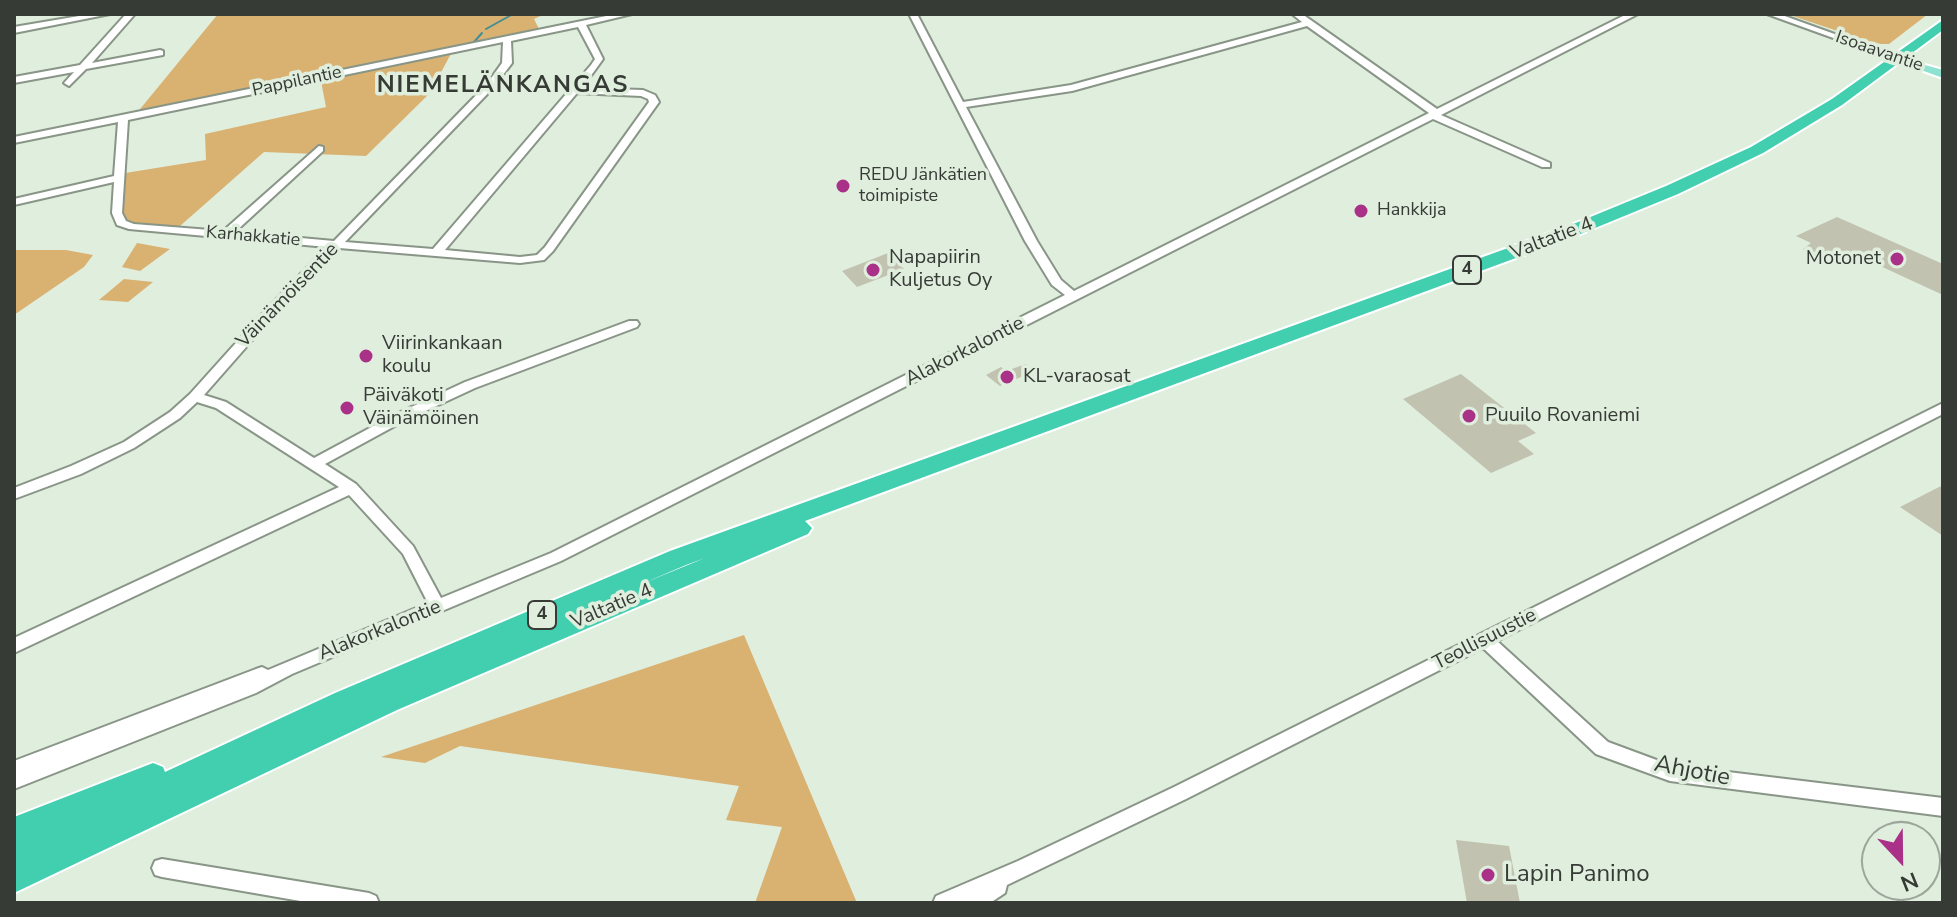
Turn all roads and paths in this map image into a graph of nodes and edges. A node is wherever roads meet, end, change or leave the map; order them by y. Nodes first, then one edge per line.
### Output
1 (106, 14) edge
2 (131, 14) edge
3 (628, 14) edge
4 (913, 14) edge
5 (1296, 14) edge
6 (1634, 14) edge
7 (1771, 14) edge
8 (1309, 23) junction
9 (581, 24) junction
10 (1943, 24) edge
11 (14, 30) edge
12 (507, 39) junction
13 (160, 53) dead end
14 (1900, 59) junction
15 (84, 67) junction
16 (1943, 74) edge
17 (14, 80) edge
18 (69, 83) dead end
19 (574, 90) junction
20 (961, 105) junction
21 (1434, 114) junction
22 (123, 118) junction
23 (14, 140) edge
24 (319, 149) dead end
25 (1546, 165) dead end
26 (118, 178) junction
27 (14, 202) edge
28 (226, 235) junction
29 (338, 245) junction
30 (437, 252) junction
31 (1074, 297) junction
32 (633, 324) dead end
33 (195, 397) junction
34 (1943, 408) edge
35 (1085, 409) junction
36 (316, 463) junction
37 (351, 488) junction
38 (14, 494) edge
39 (438, 607) junction
40 (1485, 640) junction
41 (14, 646) edge
42 (286, 669) junction
43 (344, 701) junction
44 (14, 769) edge
45 (14, 781) edge
46 (1943, 807) edge
47 (140, 816) junction
48 (14, 831) edge
49 (14, 858) edge
50 (162, 868) dead end
51 (1025, 868) junction
52 (14, 878) edge
53 (14, 889) edge
54 (369, 903) edge
55 (943, 903) edge
56 (973, 903) edge

1 - 11 street
2 - 15 street
3 - 9 street, Pappilantie
4 - 20 street
5 - 8 street
6 - 21 street, Alakorkalontie
7 - 14 street, Isoaavantie
8 - 20 street
8 - 21 street
9 - 12 street, Pappilantie
9 - 19 street
10 - 14 highway, Valtatie 4 / 4
12 - 22 street, Pappilantie
12 - 29 street, Väinämöisentie
13 - 15 street
14 - 16 main road, Isoaavantie
14 - 35 highway, Valtatie 4 / 4
15 - 17 street
15 - 18 street
19 - 30 street
19 - 30 street, Karhakkatie
20 - 31 street
21 - 25 street
21 - 31 street, Alakorkalontie
22 - 23 street, Pappilantie
22 - 26 street, Karhakkatie
24 - 28 street
26 - 27 street
26 - 28 street, Karhakkatie
28 - 29 street, Karhakkatie
29 - 30 street, Karhakkatie
29 - 33 street, Väinämöisentie
31 - 39 street, Alakorkalontie
32 - 36 street
33 - 36 street
33 - 38 street, Väinämöisentie
34 - 40 street, Teollisuustie
35 - 43 highway, Valtatie 4 / 4
35 - 47 highway, Valtatie 4 / 4
36 - 37 street
37 - 39 street
37 - 41 street
39 - 42 street, Alakorkalontie
40 - 46 street, Ahjotie
40 - 51 street, Teollisuustie
42 - 44 street, Alakorkalontie
42 - 45 street, Alakorkalontie
43 - 48 highway
43 - 49 highway, Valtatie 4 / 4
47 - 52 highway, Valtatie 4 / 4
47 - 53 highway
50 - 54 street
51 - 55 street, Teollisuustie
51 - 56 street, Teollisuustie

